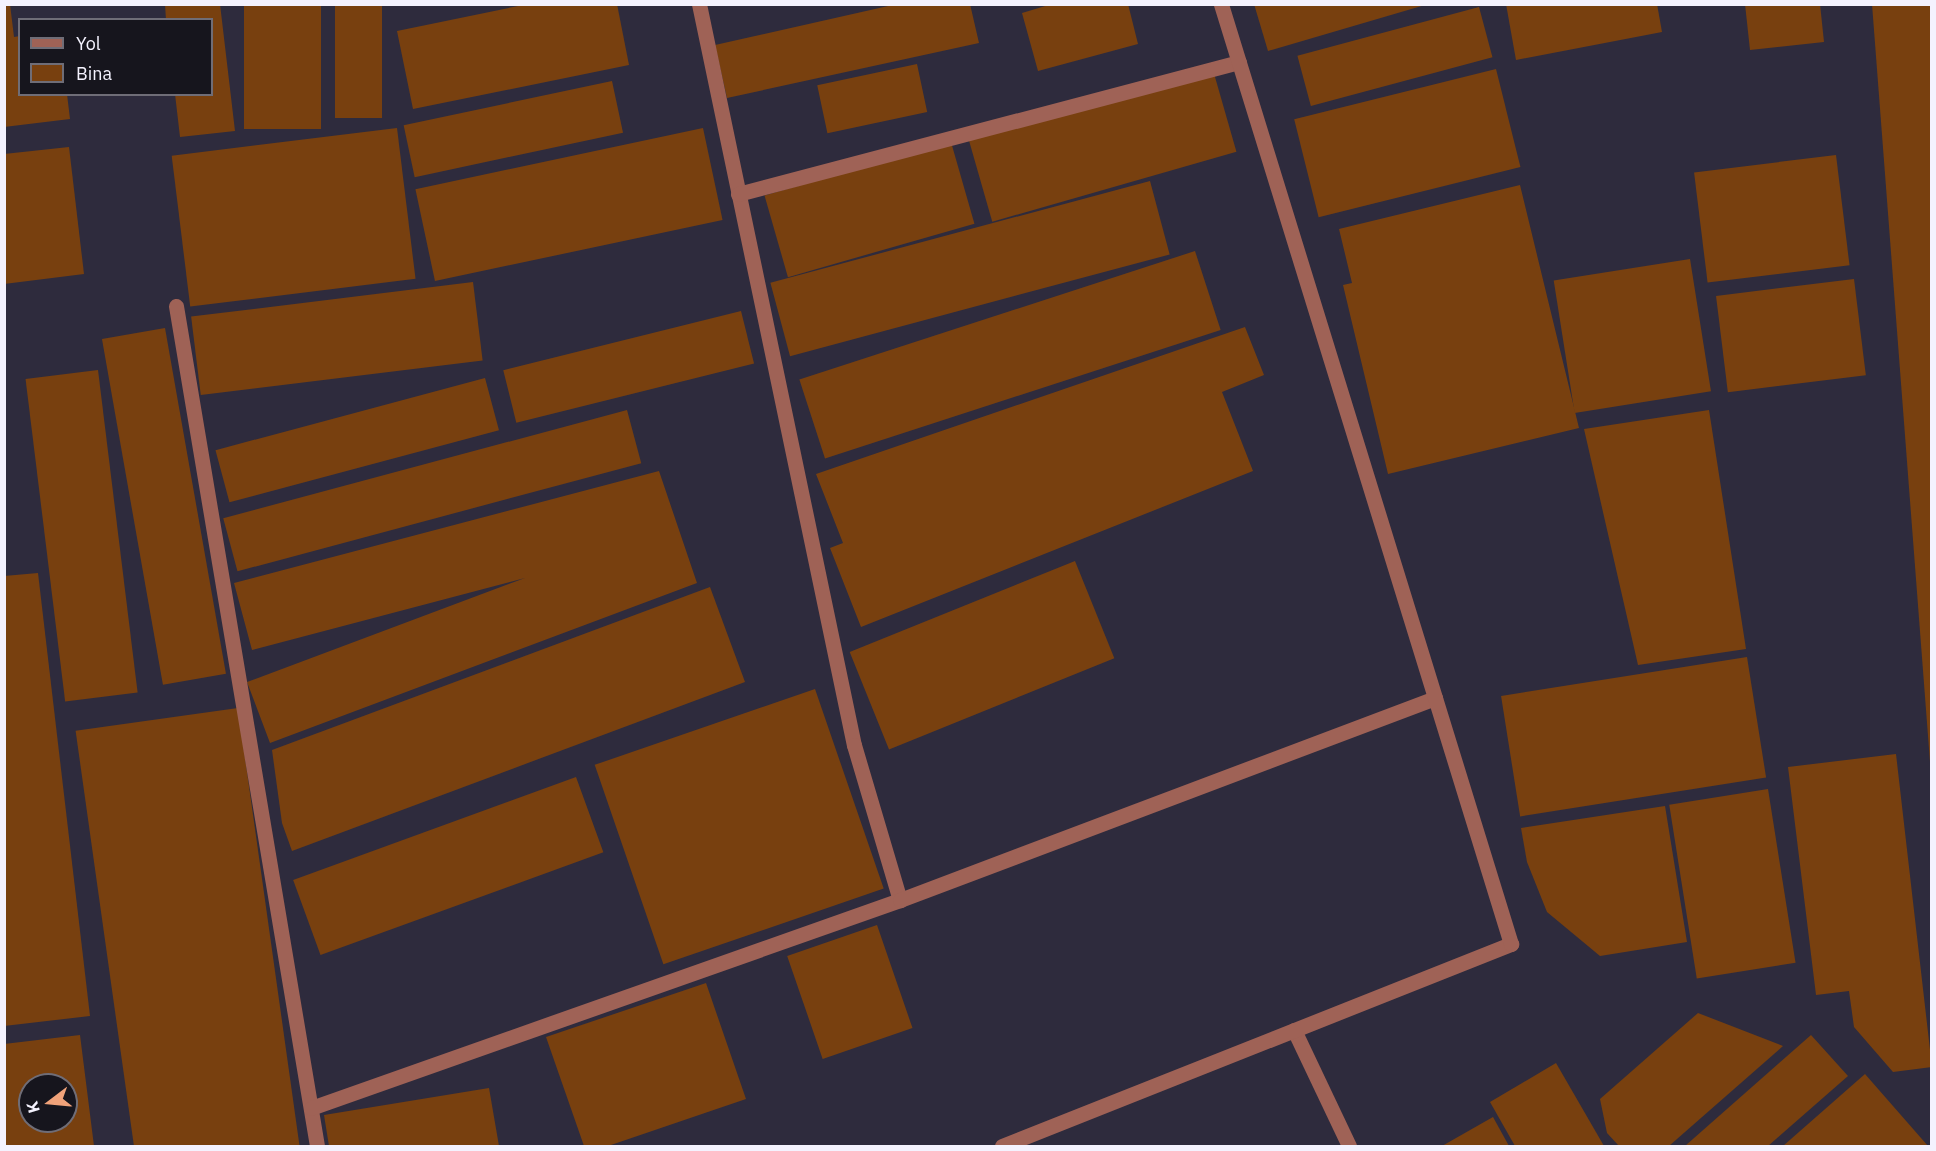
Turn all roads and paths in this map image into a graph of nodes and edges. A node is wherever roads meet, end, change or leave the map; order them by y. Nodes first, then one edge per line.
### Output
1 (699, 4) edge
2 (1221, 4) edge
3 (1239, 62) junction
4 (738, 194) junction
5 (176, 306) dead end
6 (1435, 698) junction
7 (900, 900) junction
8 (1294, 1030) junction
9 (311, 1108) junction
10 (317, 1146) edge
11 (1002, 1146) edge
12 (1349, 1146) edge

1 - 4 street
2 - 3 street
3 - 4 street
3 - 6 street
4 - 7 street
5 - 9 street
6 - 7 street
6 - 8 street
7 - 9 street
8 - 11 street
8 - 12 street
9 - 10 street

